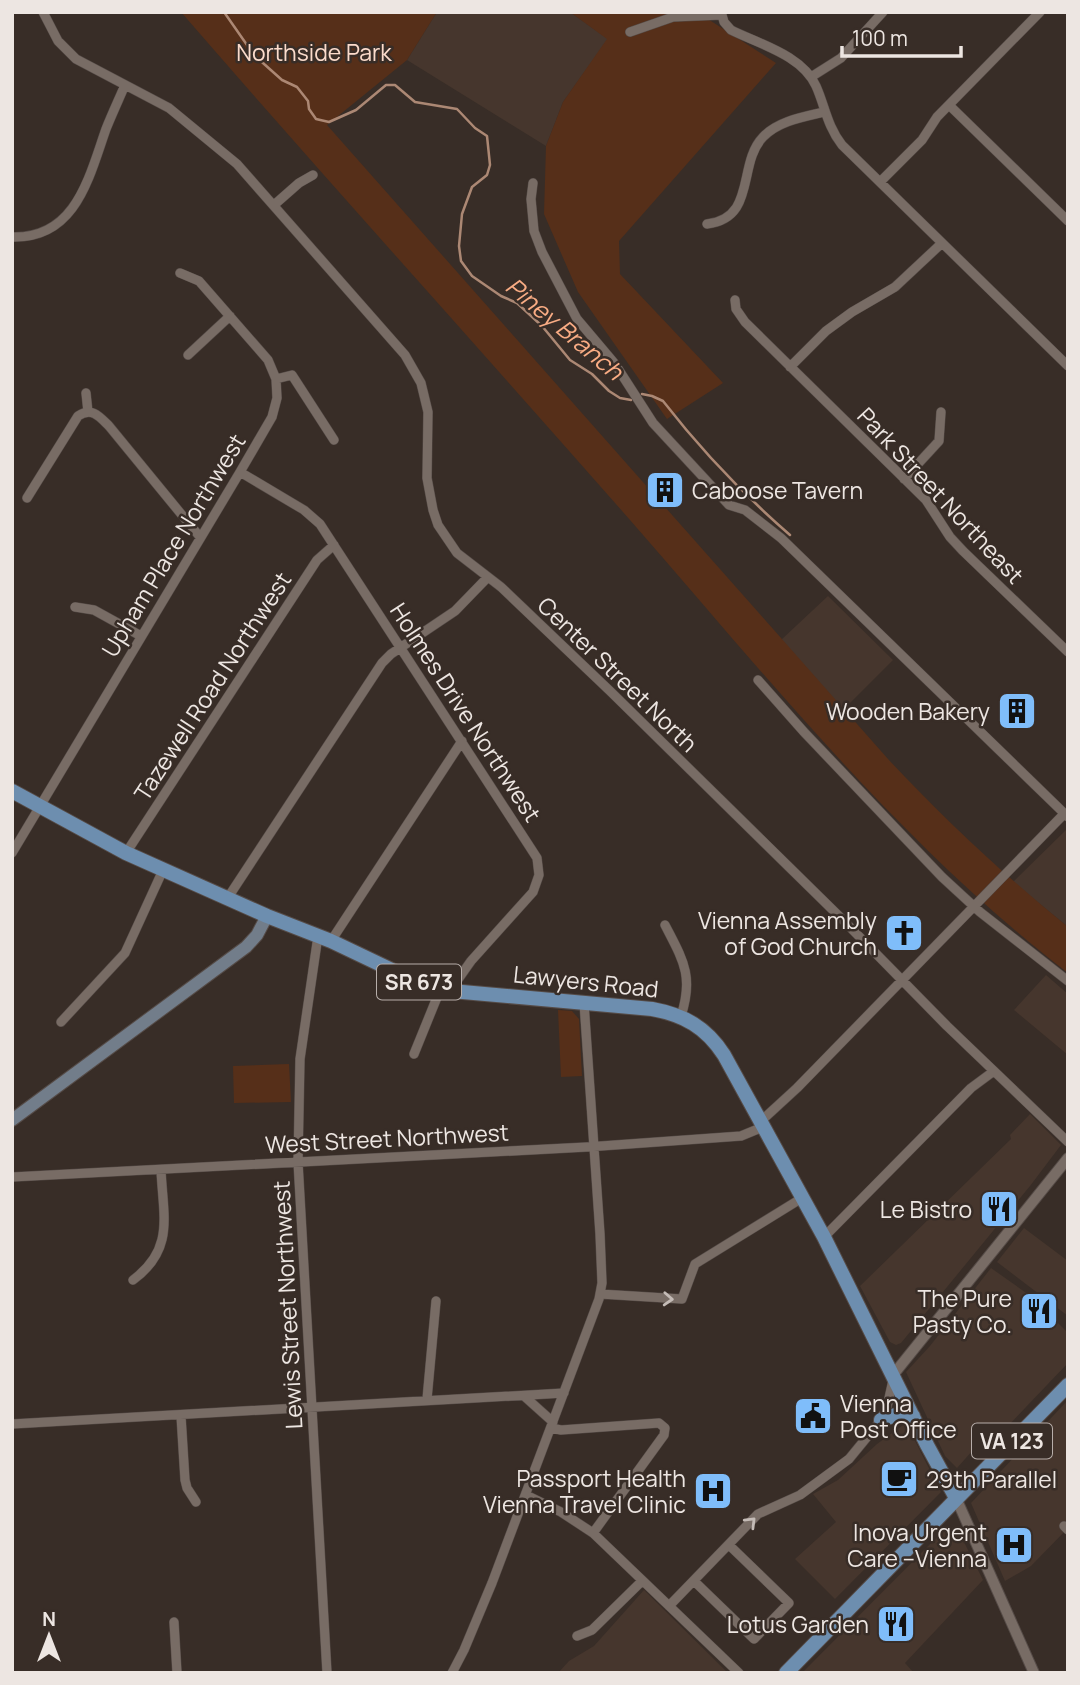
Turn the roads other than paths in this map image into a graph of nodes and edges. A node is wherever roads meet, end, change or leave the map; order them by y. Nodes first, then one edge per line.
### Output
1 (43, 12) edge
2 (883, 12) edge
3 (1040, 12) edge
4 (722, 14) edge
5 (630, 32) dead end
6 (811, 77) junction
7 (125, 85) junction
8 (949, 105) junction
9 (824, 112) junction
10 (313, 175) dead end
11 (880, 182) junction
12 (533, 183) dead end
13 (274, 205) junction
14 (1068, 221) edge
15 (707, 224) dead end
16 (12, 237) edge
17 (942, 243) junction
18 (180, 272) dead end
19 (735, 300) dead end
20 (230, 316) junction
21 (188, 355) dead end
22 (1068, 366) edge
23 (790, 367) junction
24 (276, 379) junction
25 (86, 393) dead end
26 (88, 412) junction
27 (941, 412) dead end
28 (334, 440) dead end
29 (240, 472) junction
30 (904, 479) junction
31 (27, 498) dead end
32 (201, 537) junction
33 (334, 545) junction
34 (487, 578) junction
35 (75, 607) dead end
36 (141, 636) junction
37 (401, 647) junction
38 (1068, 652) edge
39 (758, 680) dead end
40 (462, 741) junction
41 (12, 791) edge
42 (39, 805) junction
43 (1066, 816) edge
44 (12, 853) edge
45 (126, 853) junction
46 (163, 870) junction
47 (227, 899) junction
48 (974, 907) junction
49 (267, 916) junction
50 (665, 925) dead end
51 (325, 938) junction
52 (902, 980) junction
53 (1068, 981) edge
54 (440, 990) junction
55 (584, 1003) junction
56 (681, 1016) junction
57 (61, 1022) dead end
58 (414, 1054) dead end
59 (994, 1071) junction
60 (12, 1120) edge
61 (761, 1125) junction
62 (1068, 1142) edge
63 (593, 1147) junction
64 (1068, 1158) edge
65 (298, 1162) junction
66 (161, 1170) junction
67 (12, 1177) edge
68 (802, 1198) junction
69 (824, 1237) junction
70 (133, 1280) dead end
71 (600, 1294) junction
72 (436, 1301) dead end
73 (893, 1375) junction
74 (1068, 1385) edge
75 (565, 1393) junction
76 (523, 1396) junction
77 (427, 1399) junction
78 (313, 1407) junction
79 (181, 1416) junction
80 (913, 1416) junction
81 (881, 1420) junction
82 (12, 1424) edge
83 (552, 1425) junction
84 (526, 1495) junction
85 (956, 1498) junction
86 (197, 1502) dead end
87 (593, 1533) junction
88 (729, 1545) junction
89 (642, 1581) junction
90 (694, 1581) junction
91 (669, 1605) junction
92 (174, 1622) dead end
93 (577, 1636) dead end
94 (177, 1673) edge
95 (327, 1673) edge
96 (452, 1673) edge
97 (739, 1673) edge
98 (786, 1673) edge
99 (1034, 1673) edge

1 - 7 street, Center Street North
2 - 6 street
3 - 8 street
4 - 5 street
4 - 6 street
6 - 9 street
7 - 13 street, Center Street North
7 - 16 street
8 - 11 street
8 - 14 street
9 - 11 street
9 - 15 street
10 - 13 street
11 - 17 street
12 - 43 street
13 - 34 street, Center Street North
17 - 22 street
17 - 23 street
18 - 20 street
19 - 23 street, Park Street Northeast
20 - 21 street
20 - 24 street
23 - 30 street, Park Street Northeast
24 - 28 street
24 - 29 street, Upham Place Northwest
25 - 26 street
26 - 31 street
26 - 32 street
27 - 30 street
29 - 32 street, Upham Place Northwest
29 - 33 street, Holmes Drive Northwest
30 - 38 street, Park Street Northeast
32 - 36 street, Upham Place Northwest
33 - 37 street, Holmes Drive Northwest
33 - 45 street, Tazewell Road Northwest
34 - 37 street
34 - 52 street, Center Street North
35 - 36 street
36 - 42 street, Upham Place Northwest
37 - 40 street, Holmes Drive Northwest
37 - 47 street
39 - 48 street
40 - 51 street
40 - 54 street, Holmes Drive Northwest
41 - 42 main road, Lawyers Road / SR 673
42 - 44 street, Upham Place Northwest
42 - 45 main road, Lawyers Road / SR 673
43 - 48 street
45 - 46 main road, Lawyers Road / SR 673
46 - 47 main road, Lawyers Road / SR 673
46 - 57 street
47 - 49 main road, Lawyers Road / SR 673
48 - 52 street
48 - 53 street
49 - 51 main road, Lawyers Road / SR 673
49 - 60 main road
50 - 56 street
51 - 54 main road, Lawyers Road / SR 673
51 - 65 street, Lewis Street Northwest
52 - 59 street, Center Street North
52 - 61 street
54 - 55 main road, Lawyers Road / SR 673
54 - 58 street
55 - 56 main road, Lawyers Road / SR 673
55 - 63 street
56 - 61 main road, Lawyers Road / SR 673
59 - 62 street, Center Street North
59 - 69 street
61 - 63 street, West Street Northwest
61 - 68 main road, Lawyers Road / SR 673
63 - 65 street, West Street Northwest
63 - 71 street
64 - 73 street
65 - 66 street, West Street Northwest
65 - 78 street, Lewis Street Northwest
66 - 67 street, West Street Northwest
66 - 70 street
68 - 69 main road, Lawyers Road / SR 673
71 -> 68 street
69 - 73 main road, Lawyers Road / SR 673
71 - 75 street
72 - 77 street
73 - 80 main road, Lawyers Road / SR 673
73 - 81 street
74 - 85 main road, VA 123
75 - 76 street
75 - 83 street
76 - 77 street
76 - 83 street
77 - 78 street
78 - 79 street
78 - 95 street, Lewis Street Northwest
79 - 82 street
79 - 86 street
80 - 81 main road
80 - 85 main road, Lawyers Road / SR 673
88 -> 81 street
83 - 84 street
83 - 87 street
84 - 87 street
84 - 96 street
85 - 98 main road, VA 123
85 - 99 street
87 - 89 street
88 - 90 street
88 - 90 street
89 - 91 street
89 - 93 street
90 - 91 street
91 - 97 street
92 - 94 street

